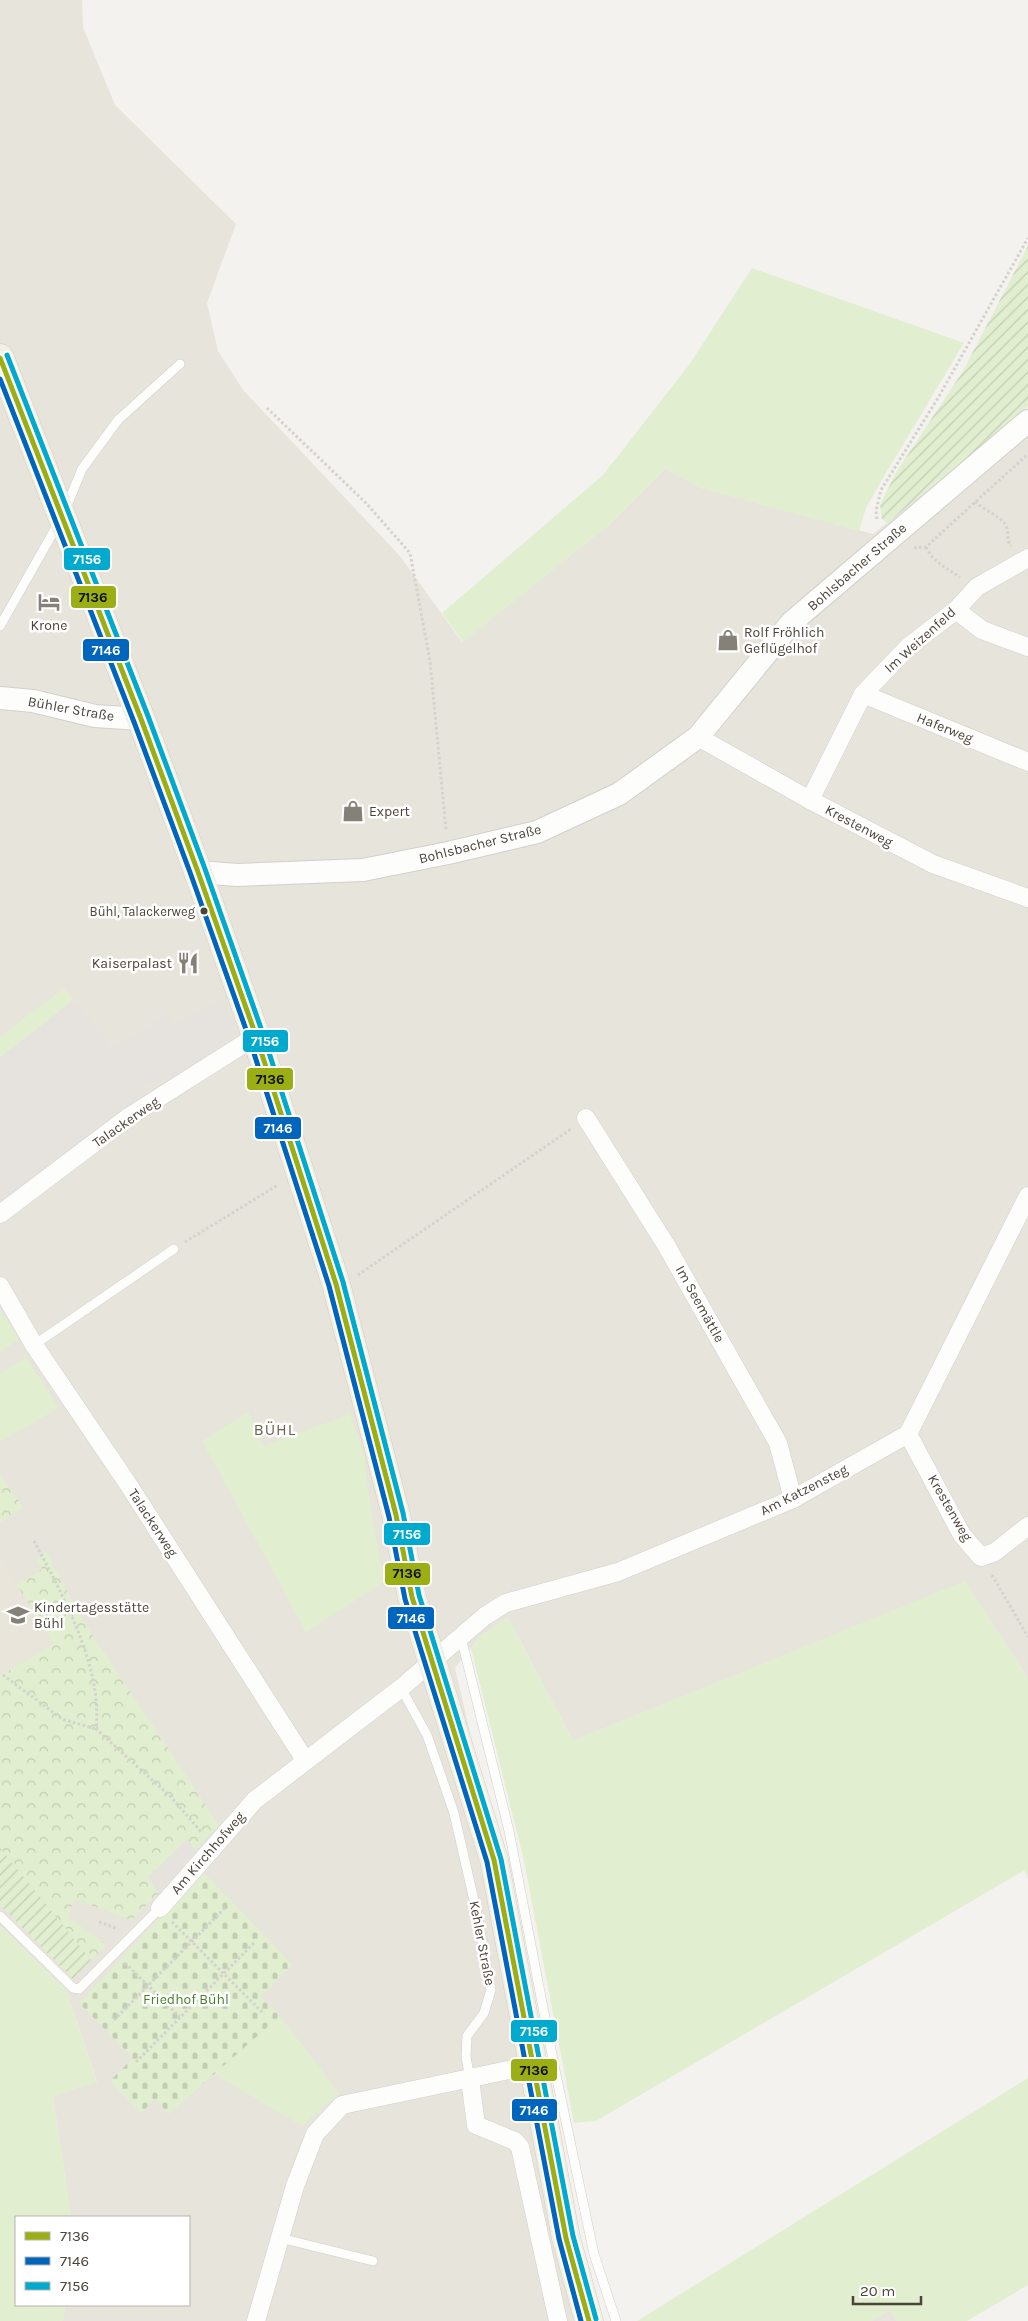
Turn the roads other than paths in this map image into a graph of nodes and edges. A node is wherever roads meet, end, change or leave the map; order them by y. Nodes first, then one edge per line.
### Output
1 (0, 358) edge
2 (180, 364) dead end
3 (1028, 421) edge
4 (62, 516) junction
5 (1028, 558) edge
6 (956, 610) junction
7 (0, 626) edge
8 (1028, 647) edge
9 (863, 694) junction
10 (0, 698) edge
11 (142, 719) junction
12 (698, 737) junction
13 (1028, 762) edge
14 (810, 800) junction
15 (198, 872) junction
16 (1028, 898) edge
17 (256, 1036) junction
18 (586, 1118) road end
19 (1028, 1196) edge
20 (0, 1214) edge
21 (174, 1249) road end
22 (0, 1286) edge
23 (34, 1345) junction
24 (908, 1434) junction
25 (793, 1499) junction
26 (1028, 1526) edge
27 (460, 1637) junction
28 (433, 1662) junction
29 (402, 1688) junction
30 (305, 1760) junction
31 (160, 1908) joint
32 (0, 1916) edge
33 (533, 2065) junction
34 (470, 2079) junction
35 (280, 2238) junction
36 (372, 2261) dead end
37 (256, 2321) edge
38 (558, 2321) edge
39 (589, 2321) edge
40 (616, 2321) edge

1 - 4 main road, Kehler Straße
2 - 4 lane
3 - 12 street, Bohlsbacher Straße
4 - 7 lane
4 - 11 main road, Kehler Straße
5 - 6 street, Im Weizenfeld
6 - 8 street
6 - 9 street, Im Weizenfeld
9 - 13 street, Haferweg
9 - 14 street, Im Weizenfeld
10 - 11 street, Bühler Straße
11 - 15 main road, Kehler Straße
12 - 14 street, Krestenweg
12 - 15 street, Bohlsbacher Straße
14 - 16 street, Krestenweg
15 - 17 main road, Kehler Straße
17 - 20 street, Talackerweg
17 - 28 main road, Kehler Straße
18 - 25 street, Im Seemättle
19 - 24 street
21 - 23 lane
22 - 23 street, Talackerweg
23 - 30 street, Talackerweg
24 - 25 street, Am Katzensteg
24 - 26 street, Krestenweg
25 - 27 street, Am Katzensteg
27 - 28 street, Am Katzensteg
27 - 40 lane
28 - 29 street, Am Kirchhofweg
28 - 33 main road, Kehler Straße
29 - 30 street, Am Kirchhofweg
29 - 34 lane, Kehler Straße
30 - 31 street, Am Kirchhofweg
31 - 32 lane, Am Kirchhofweg
33 - 34 street
33 - 39 main road, Kehler Straße
34 - 35 street
34 - 38 street, Kehler Straße
35 - 36 lane
35 - 37 street

